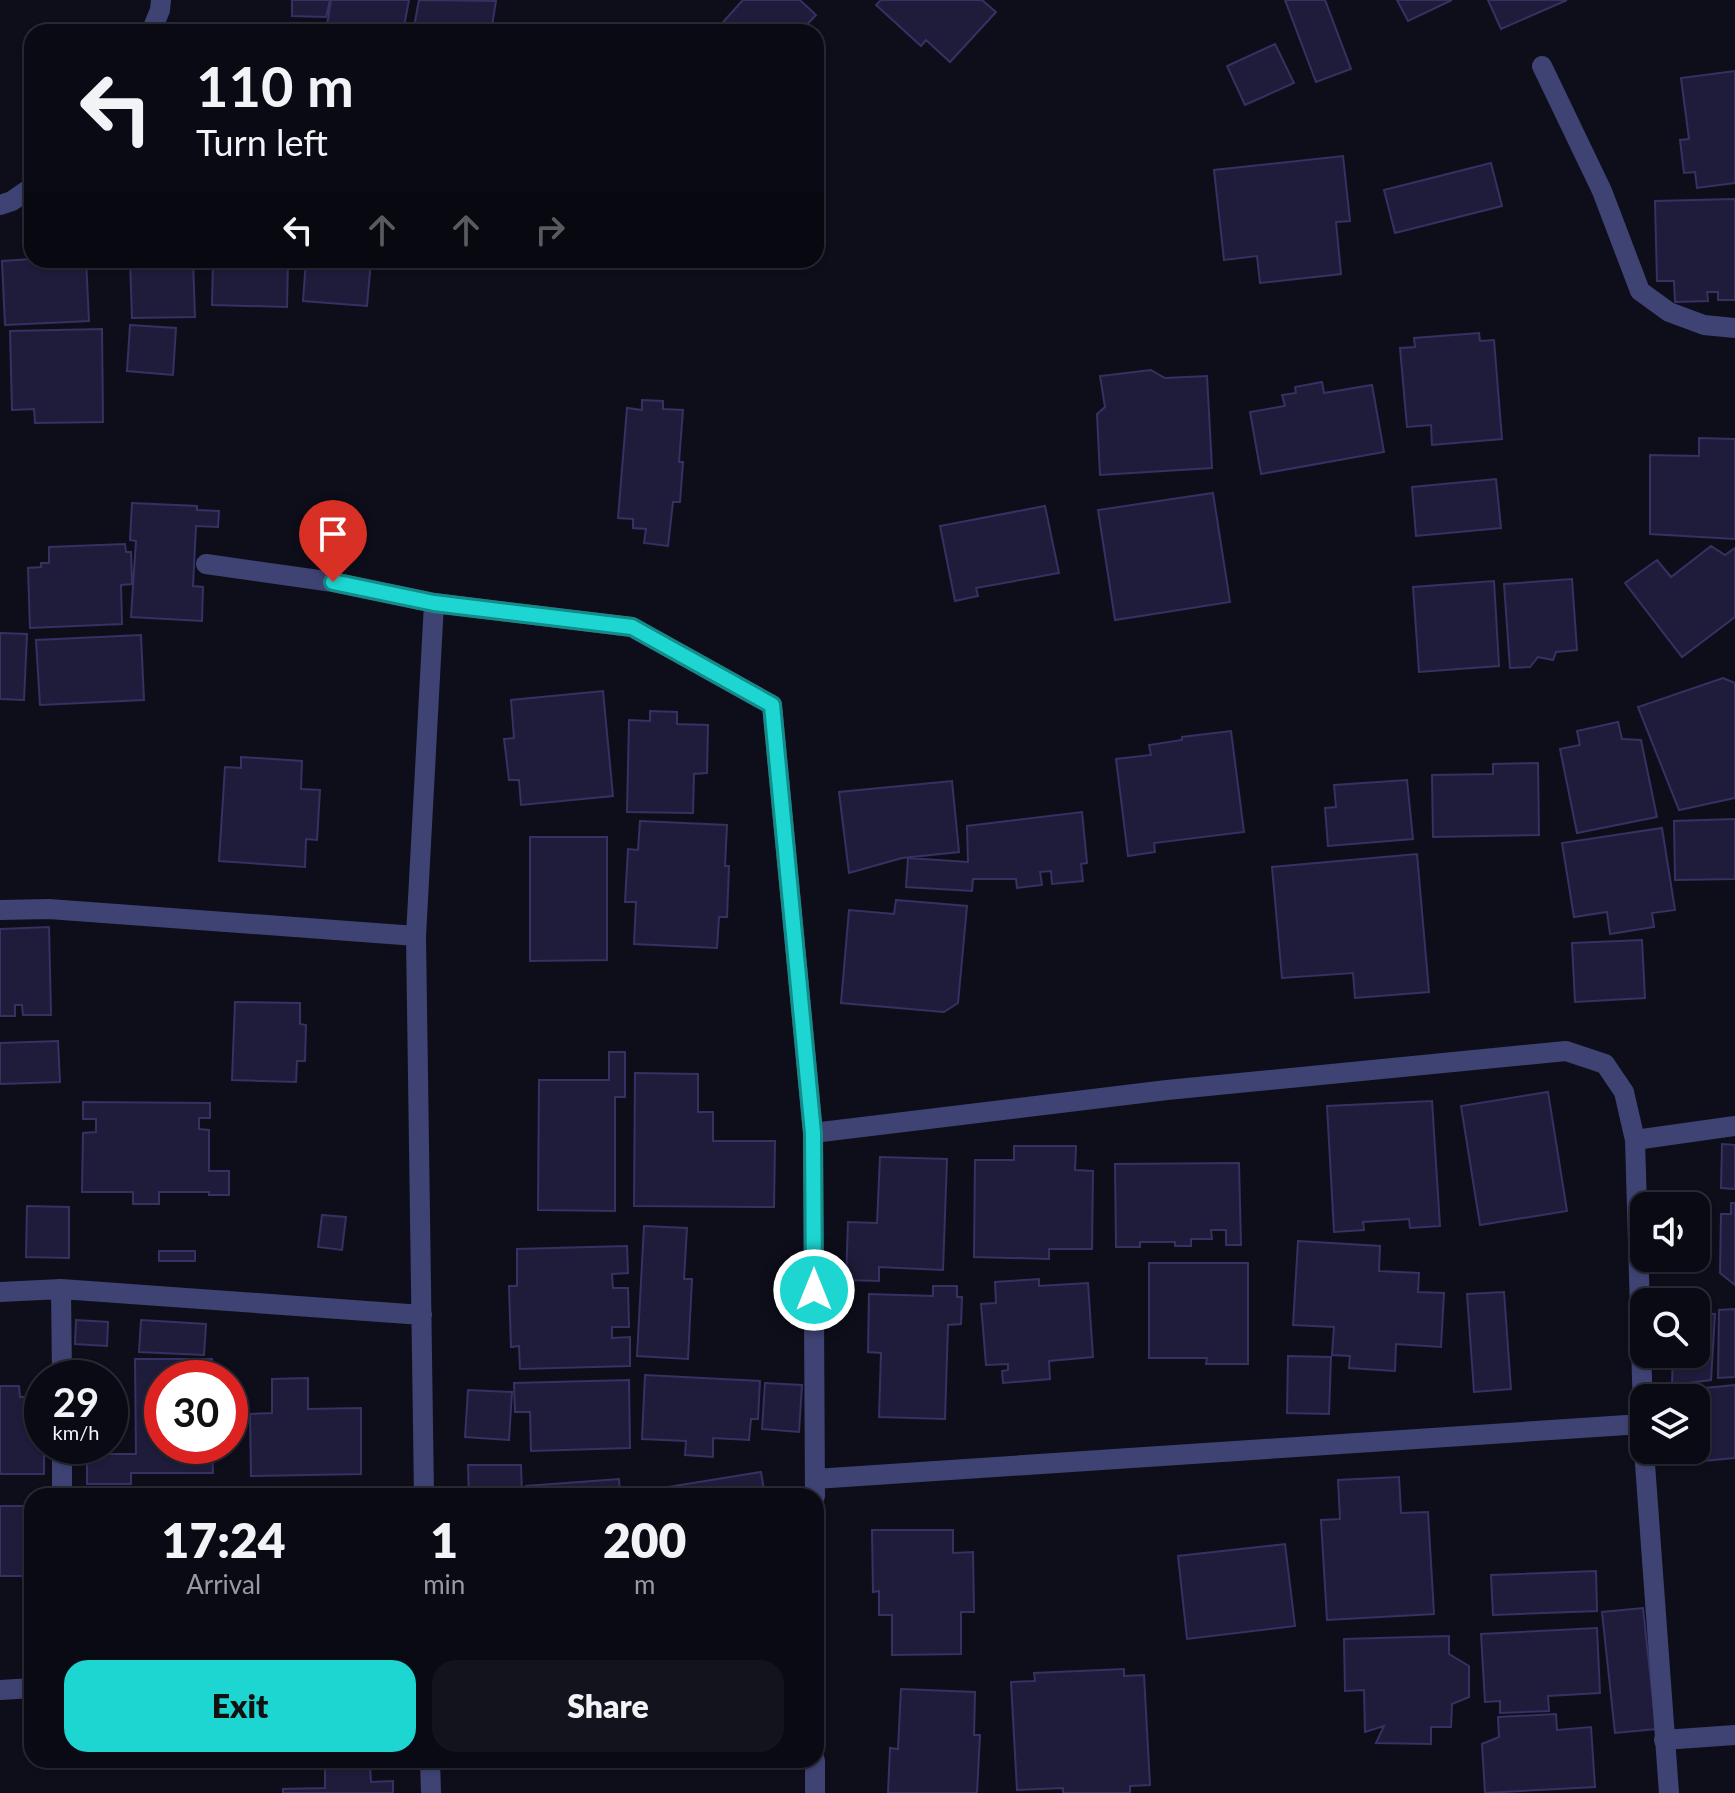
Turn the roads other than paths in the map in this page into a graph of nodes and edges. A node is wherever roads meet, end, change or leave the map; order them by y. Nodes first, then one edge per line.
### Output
1 (161, 0) edge
2 (154, 24) edge
3 (1542, 66) dead end
4 (24, 193) edge
5 (0, 205) edge
6 (1735, 328) edge
7 (206, 564) dead end
8 (434, 603) junction
9 (0, 910) edge
10 (416, 936) junction
11 (1735, 1126) edge
12 (813, 1133) junction
13 (1635, 1140) junction
14 (61, 1289) junction
15 (0, 1292) edge
16 (422, 1315) junction
17 (62, 1360) edge
18 (1641, 1384) edge
19 (1630, 1425) edge
20 (62, 1464) edge
21 (1645, 1464) edge
22 (62, 1488) edge
23 (424, 1488) edge
24 (815, 1488) edge
25 (24, 1688) edge
26 (0, 1690) edge
27 (1735, 1735) edge
28 (1664, 1740) junction
29 (430, 1768) edge
30 (815, 1768) edge
31 (431, 1793) edge
32 (815, 1793) edge
33 (1669, 1793) edge

1 - 2 street
3 - 6 street
4 - 5 street
7 - 8 street
8 - 10 street
8 - 12 street
9 - 10 street
10 - 16 street
11 - 13 street
12 - 13 street
12 - 24 street
13 - 18 street
14 - 15 street
14 - 16 street
14 - 17 street
16 - 23 street
19 - 24 street
20 - 22 street
21 - 28 street
25 - 26 street
27 - 28 street
28 - 33 street
29 - 31 street
30 - 32 street

